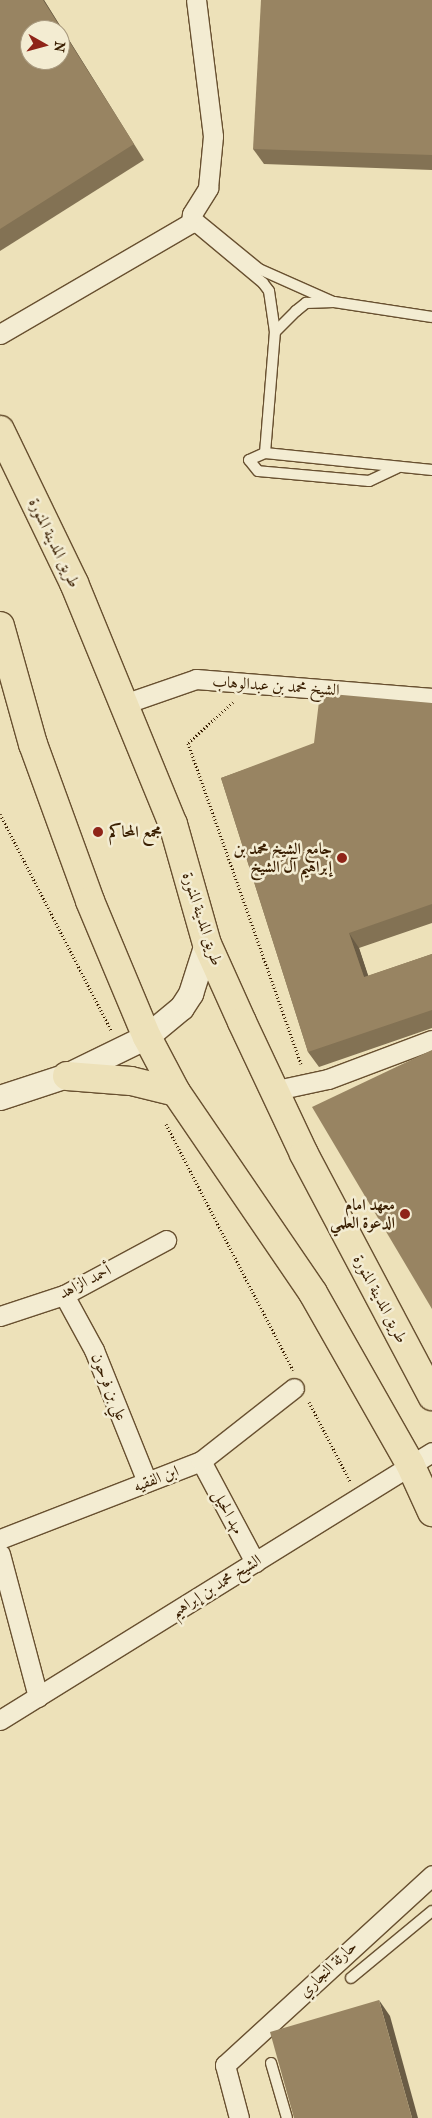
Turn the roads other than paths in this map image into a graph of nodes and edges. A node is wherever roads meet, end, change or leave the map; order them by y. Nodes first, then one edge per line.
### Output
1 (196, 0) edge
2 (191, 218) junction
3 (334, 302) junction
4 (432, 318) edge
5 (275, 332) junction
6 (0, 334) edge
7 (0, 430) edge
8 (265, 453) junction
9 (397, 468) junction
10 (432, 470) edge
11 (0, 626) edge
12 (432, 698) edge
13 (124, 704) junction
14 (207, 944) junction
15 (147, 1037) junction
16 (432, 1040) edge
17 (67, 1076) junction
18 (272, 1091) junction
19 (176, 1092) junction
20 (0, 1098) edge
21 (166, 1240) dead end
22 (64, 1295) junction
23 (0, 1314) edge
24 (298, 1386) road end
25 (432, 1396) edge
26 (421, 1458) edge
27 (201, 1461) junction
28 (147, 1482) junction
29 (432, 1512) edge
30 (0, 1539) edge
31 (0, 1554) edge
32 (255, 1562) junction
33 (38, 1696) junction
34 (0, 1720) edge
35 (432, 1875) edge
36 (432, 1911) edge
37 (351, 1978) dead end
38 (271, 2063) dead end
39 (239, 2118) edge
40 (287, 2118) edge

1 - 2 street
2 - 3 lane
2 - 5 lane
2 - 6 street
3 - 4 lane
3 - 5 lane
5 - 8 lane
7 - 13 main road, طريق المدينة المنورة
8 - 9 lane
8 - 9 lane
9 - 10 lane
11 - 15 main road
12 - 13 street, الشيخ محمد بن عبدالوهاب
13 - 14 main road, طريق المدينة المنورة
14 - 15 street
14 - 18 main road, طريق المدينة المنورة
15 - 17 street
15 - 19 main road
16 - 18 street
17 - 19 main road
17 - 20 street
18 - 25 main road, طريق المدينة المنورة
19 - 26 main road
21 - 22 street, أحمد الزاهد
22 - 23 street, أحمد الزاهد
22 - 28 street, علي بن فرحون
24 - 27 street, ابن الفقيه
26 - 29 main road
26 - 32 street, الشيخ محمد بن إبراهيم
27 - 28 street, ابن الفقيه
27 - 32 street, مهد الحيل
28 - 30 street, ابن الفقيه
31 - 33 street
32 - 33 street, الشيخ محمد بن إبراهيم
33 - 34 street, الشيخ محمد بن إبراهيم
35 - 39 street, حارثة النجاري
36 - 37 lane
38 - 40 lane

